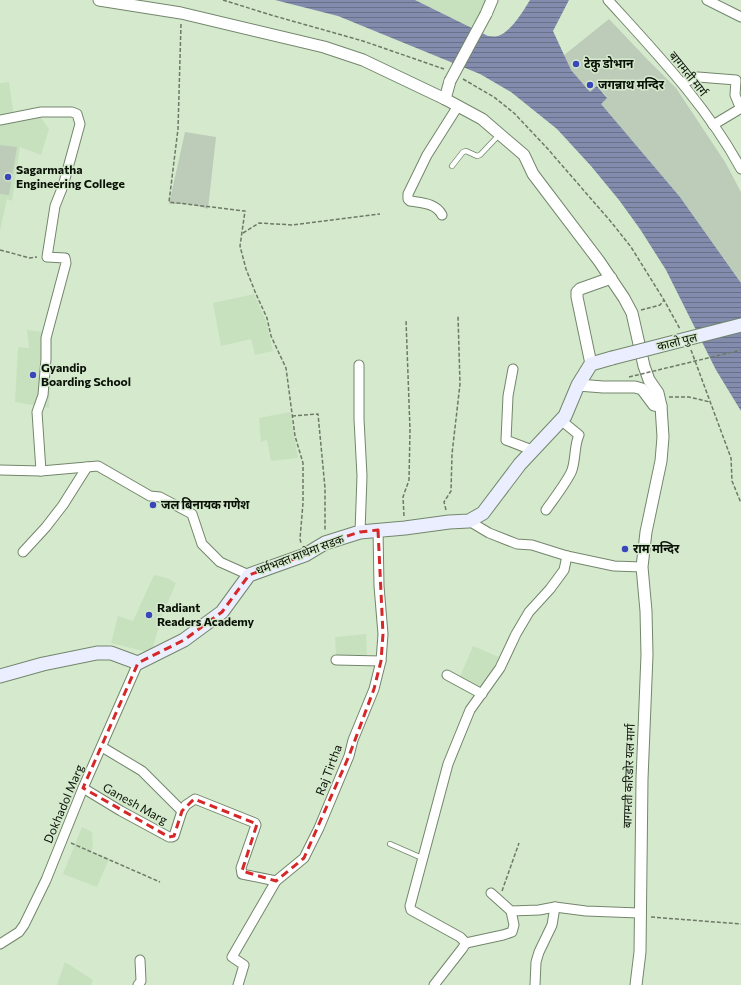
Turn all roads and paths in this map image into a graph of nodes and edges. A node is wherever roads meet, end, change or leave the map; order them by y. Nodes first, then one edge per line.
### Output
1 (99, 0) edge
2 (492, 0) edge
3 (608, 0) edge
4 (707, 0) edge
5 (181, 13) junction
6 (741, 17) edge
7 (682, 83) junction
8 (444, 99) junction
9 (458, 106) junction
10 (0, 120) edge
11 (713, 125) junction
12 (500, 134) junction
13 (452, 166) dead end
14 (741, 169) edge
15 (380, 214) dead end
16 (442, 215) dead end
17 (242, 233) junction
18 (0, 250) edge
19 (47, 257) junction
20 (610, 278) junction
21 (664, 300) dead end
22 (632, 313) junction
23 (458, 316) dead end
24 (406, 320) dead end
25 (741, 325) edge
26 (741, 350) edge
27 (591, 364) junction
28 (359, 365) dead end
29 (513, 369) dead end
30 (629, 377) dead end
31 (578, 385) junction
32 (660, 402) junction
33 (710, 402) dead end
34 (292, 416) junction
35 (555, 427) junction
36 (532, 450) junction
37 (87, 467) junction
38 (0, 470) edge
39 (41, 471) junction
40 (546, 510) dead end
41 (469, 521) junction
42 (449, 522) junction
43 (405, 528) junction
44 (378, 530) junction
45 (360, 532) junction
46 (325, 543) junction
47 (23, 552) dead end
48 (305, 554) junction
49 (567, 556) junction
50 (642, 567) junction
51 (249, 575) junction
52 (336, 660) dead end
53 (381, 661) junction
54 (138, 663) junction
55 (447, 675) dead end
56 (0, 676) edge
57 (482, 694) junction
58 (102, 747) junction
59 (83, 788) junction
60 (182, 810) junction
61 (62, 839) junction
62 (519, 843) dead end
63 (390, 844) dead end
64 (422, 858) junction
65 (276, 881) junction
66 (160, 882) dead end
67 (491, 893) dead end
68 (498, 900) junction
69 (555, 907) junction
70 (511, 911) junction
71 (639, 915) junction
72 (741, 924) edge
73 (466, 943) junction
74 (0, 944) edge
75 (140, 960) dead end
76 (138, 985) edge
77 (238, 985) edge
78 (434, 985) edge
79 (535, 985) edge
80 (636, 985) edge

1 - 5 street
2 - 8 street, bridge
3 - 7 street, बागमती मार्ग
4 - 6 street
5 - 8 street
5 - 17 path
7 - 11 street, बागमती मार्ग
7 - 11 street
8 - 9 street
9 - 12 street
9 - 16 street
10 - 19 street
11 - 14 street, बागमती मार्ग
12 - 13 lane
12 - 20 street
15 - 17 path
17 - 34 path
18 - 19 path
19 - 39 street
20 - 22 street
20 - 27 street
21 - 22 path
22 - 32 street
23 - 42 path
24 - 43 path
25 - 27 main road, कालो पुल, bridge
26 - 30 path, bridge
27 - 31 main road
28 - 45 street
29 - 36 street
31 - 32 street
31 - 35 main road
32 - 33 path
32 - 50 street, बागमती करिडोर यल मार्ग
34 - 46 path
34 - 48 path
35 - 36 main road
35 - 40 street
36 - 41 main road
37 - 39 street
37 - 47 street
37 - 51 street
38 - 39 street
41 - 42 main road, धर्मभक्त माथेमा सडक
41 - 49 street
42 - 43 main road, धर्मभक्त माथेमा सडक
43 - 44 main road, धर्मभक्त माथेमा सडक
44 - 45 main road, धर्मभक्त माथेमा सडक
44 - 53 street, Raj Tirtha
45 - 46 main road, धर्मभक्त माथेमा सडक
46 - 48 main road, धर्मभक्त माथेमा सडक
48 - 51 main road, धर्मभक्त माथेमा सडक
49 - 50 street
49 - 57 street
50 - 71 street, बागमती करिडोर यल मार्ग
51 - 54 main road, धर्मभक्त माथेमा सडक
52 - 53 street
53 - 65 street, Raj Tirtha
54 - 56 main road
54 - 58 street, Dokhadol Marg
55 - 57 street
57 - 64 street
58 - 59 street, Dokhadol Marg
58 - 60 street
59 - 60 street, Ganesh Marg
59 - 61 street, Dokhadol Marg
60 - 65 street
61 - 66 path
61 - 74 street, Dokhadol Marg
62 - 68 path
63 - 64 lane
64 - 73 street
65 - 77 street, Raj Tirtha
67 - 68 street
68 - 70 street
69 - 70 street
69 - 71 street
69 - 79 street
70 - 73 street
71 - 72 path
71 - 80 street, बागमती करिडोर यल मार्ग
73 - 78 street
75 - 76 street

